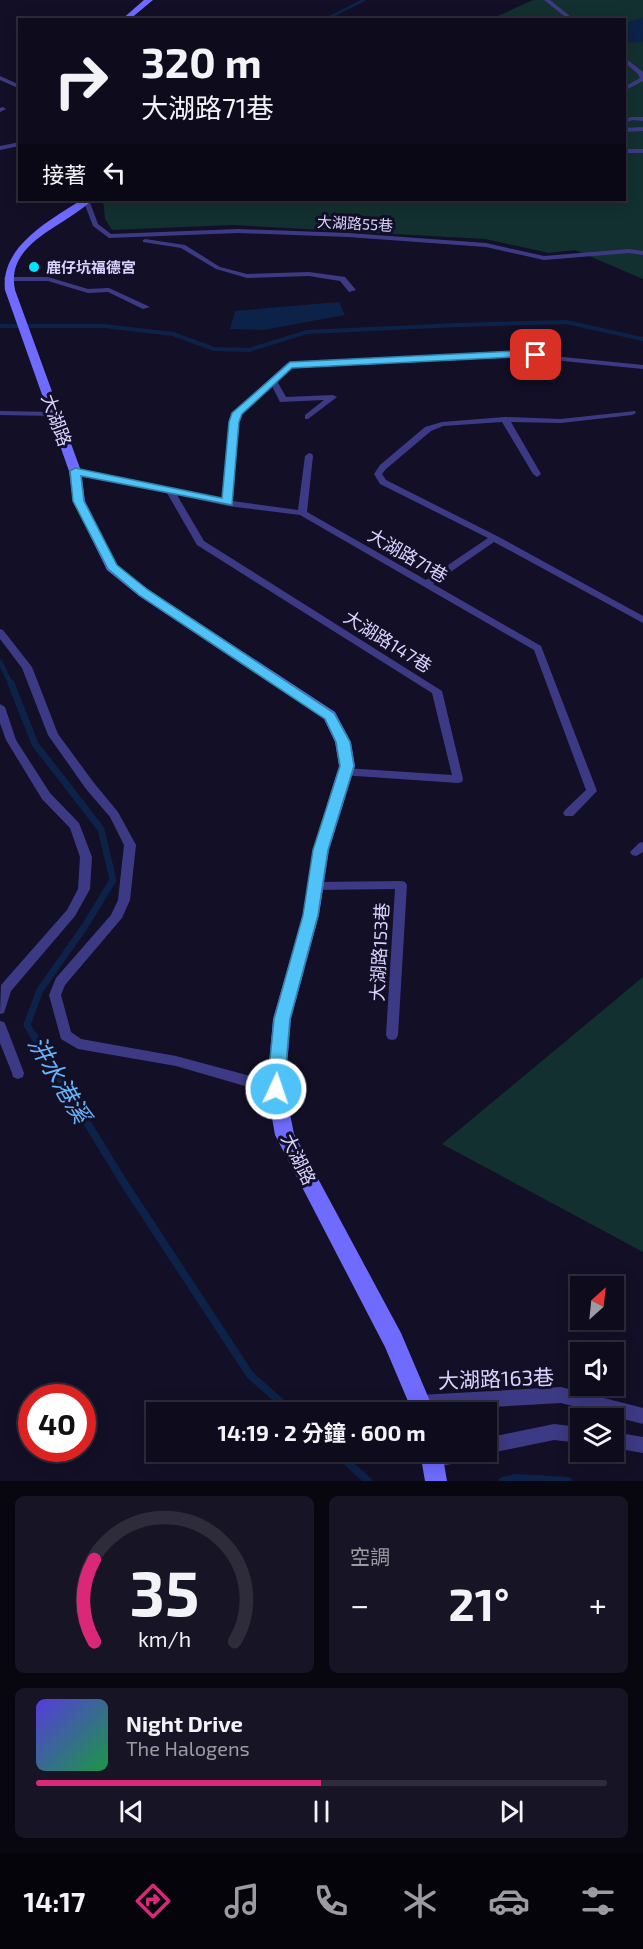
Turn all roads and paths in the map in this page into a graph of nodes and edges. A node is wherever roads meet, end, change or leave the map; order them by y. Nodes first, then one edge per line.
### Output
1 (149, 0) edge
2 (547, 0) edge
3 (126, 18) edge
4 (571, 18) edge
5 (626, 61) edge
6 (626, 68) edge
7 (636, 69) junction
8 (0, 78) edge
9 (18, 86) edge
10 (626, 88) edge
11 (643, 119) edge
12 (626, 121) edge
13 (643, 129) edge
14 (626, 130) edge
15 (18, 144) edge
16 (0, 148) edge
17 (626, 151) edge
18 (643, 151) edge
19 (85, 201) edge
20 (86, 201) edge
21 (109, 236) junction
22 (643, 253) edge
23 (8, 279) junction
24 (352, 290) dead end
25 (146, 307) dead end
26 (643, 367) edge
27 (273, 380) junction
28 (632, 412) dead end
29 (0, 413) edge
30 (55, 414) junction
31 (308, 417) dead end
32 (505, 419) junction
33 (309, 456) dead end
34 (75, 471) junction
35 (537, 474) dead end
36 (170, 491) junction
37 (228, 503) junction
38 (302, 513) junction
39 (494, 538) junction
40 (426, 584) junction
41 (643, 620) edge
42 (0, 632) edge
43 (0, 707) edge
44 (345, 772) junction
45 (568, 813) dead end
46 (315, 886) junction
47 (0, 1009) edge
48 (0, 1026) edge
49 (392, 1035) dead end
50 (18, 1073) dead end
51 (276, 1089) junction
52 (419, 1402) edge
53 (486, 1402) edge
54 (643, 1416) edge
55 (570, 1434) edge
56 (624, 1442) edge
57 (497, 1444) edge
58 (643, 1445) edge

1 - 3 street
2 - 4 lane
5 - 7 lane
6 - 7 lane
7 - 10 lane
8 - 9 lane
11 - 12 lane
13 - 14 lane
15 - 16 lane
17 - 18 lane
19 - 23 street
20 - 21 lane
21 - 22 lane, 大湖路55巷
21 - 24 lane
23 - 25 lane
23 - 30 street, 大湖路
26 - 27 lane
27 - 31 lane
27 - 37 lane
28 - 32 lane
29 - 30 lane
30 - 34 street, 大湖路
32 - 35 lane
32 - 39 lane
33 - 38 lane
34 - 36 lane, 大湖路71巷
34 - 44 street, 大湖路
36 - 37 lane, 大湖路71巷
36 - 44 lane, 大湖路147巷
37 - 38 lane, 大湖路71巷
38 - 40 lane, 大湖路71巷
39 - 40 lane
39 - 41 lane
40 - 45 lane, 大湖路71巷
42 - 51 lane
43 - 47 lane
44 - 46 street, 大湖路
46 - 49 lane, 大湖路153巷
46 - 51 street, 大湖路
48 - 50 lane
51 - 52 street, 大湖路
53 - 54 lane, 大湖路163巷
55 - 57 lane
56 - 58 lane

